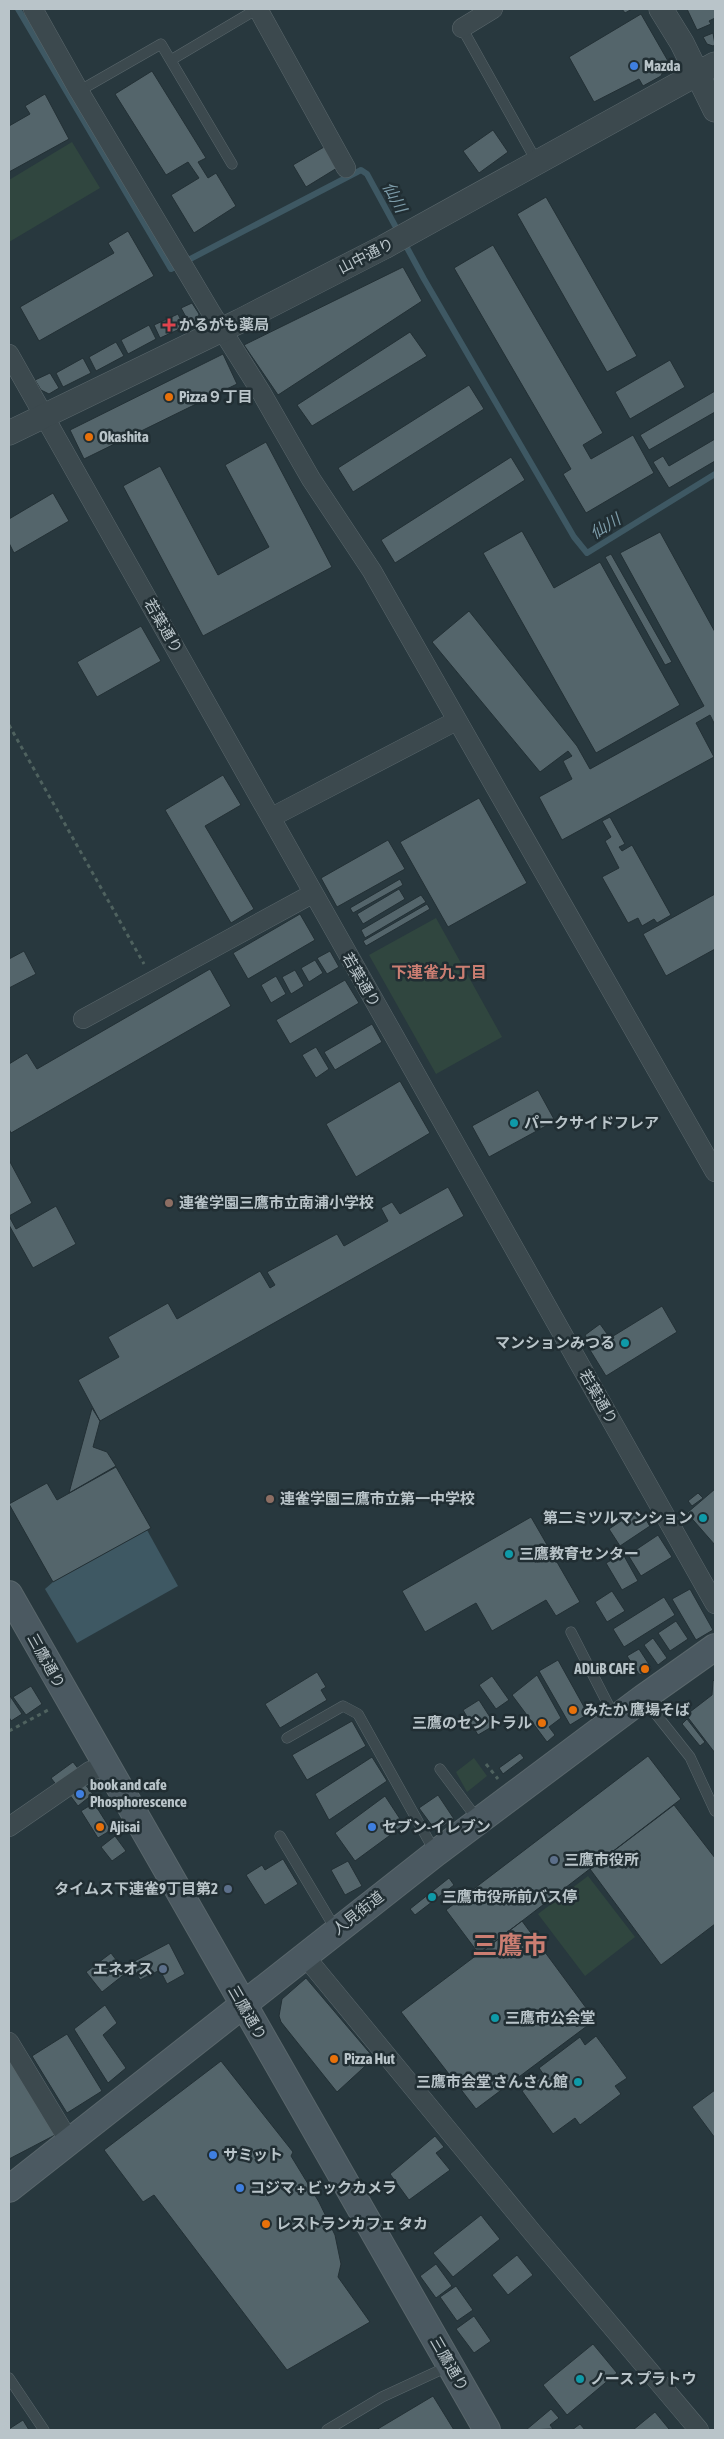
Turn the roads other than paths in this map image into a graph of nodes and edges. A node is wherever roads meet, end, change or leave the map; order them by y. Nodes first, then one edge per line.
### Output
1 (33, 9) edge
2 (258, 9) edge
3 (493, 9) edge
4 (661, 9) edge
5 (462, 28) joint
6 (171, 60) junction
7 (706, 69) edge
8 (79, 91) junction
9 (715, 110) edge
10 (537, 162) junction
11 (232, 164) dead end
12 (346, 168) dead end
13 (222, 329) junction
14 (9, 354) edge
15 (44, 416) junction
16 (9, 433) edge
17 (456, 721) junction
18 (272, 817) junction
19 (312, 894) junction
20 (84, 1019) dead end
21 (715, 1172) edge
22 (9, 1594) edge
23 (715, 1604) edge
24 (571, 1632) dead end
25 (715, 1647) edge
26 (643, 1698) junction
27 (615, 1718) junction
28 (287, 1738) dead end
29 (106, 1766) junction
30 (440, 1769) dead end
31 (715, 1811) edge
32 (479, 1821) junction
33 (9, 1827) edge
34 (280, 1836) dead end
35 (436, 1853) junction
36 (336, 1930) junction
37 (304, 1955) junction
38 (242, 2004) junction
39 (9, 2042) edge
40 (69, 2141) junction
41 (9, 2189) edge
42 (450, 2365) junction
43 (9, 2378) edge
44 (44, 2430) edge
45 (327, 2430) edge
46 (487, 2430) edge
47 (699, 2430) edge

1 - 8 street
2 - 6 lane
2 - 12 street
3 - 5 street
4 - 7 street
5 - 10 lane
6 - 8 lane
6 - 11 lane
7 - 9 street
7 - 10 street, 山中通り
8 - 13 street
10 - 13 street, 山中通り
13 - 15 street, 山中通り
13 - 17 street
14 - 15 street, 若葉通り
15 - 16 street, 山中通り
15 - 18 street, 若葉通り
17 - 18 street
17 - 21 street
18 - 19 street, 若葉通り
19 - 20 street
19 - 23 street, 若葉通り
22 - 29 main road, 三鷹通り
24 - 27 lane
25 - 26 main road, 人見街道
26 - 27 main road, 人見街道
26 - 31 lane
27 - 32 main road, 人見街道
28 - 35 lane
29 - 33 street
29 - 38 main road, 三鷹通り
30 - 32 lane
32 - 35 main road, 人見街道
34 - 36 lane
35 - 36 main road, 人見街道
36 - 37 main road, 人見街道
37 - 38 main road, 人見街道
37 - 47 street
38 - 40 main road, 人見街道
38 - 42 main road, 三鷹通り
39 - 40 street
40 - 41 main road, 人見街道
42 - 45 lane
42 - 46 main road, 三鷹通り
43 - 44 lane

